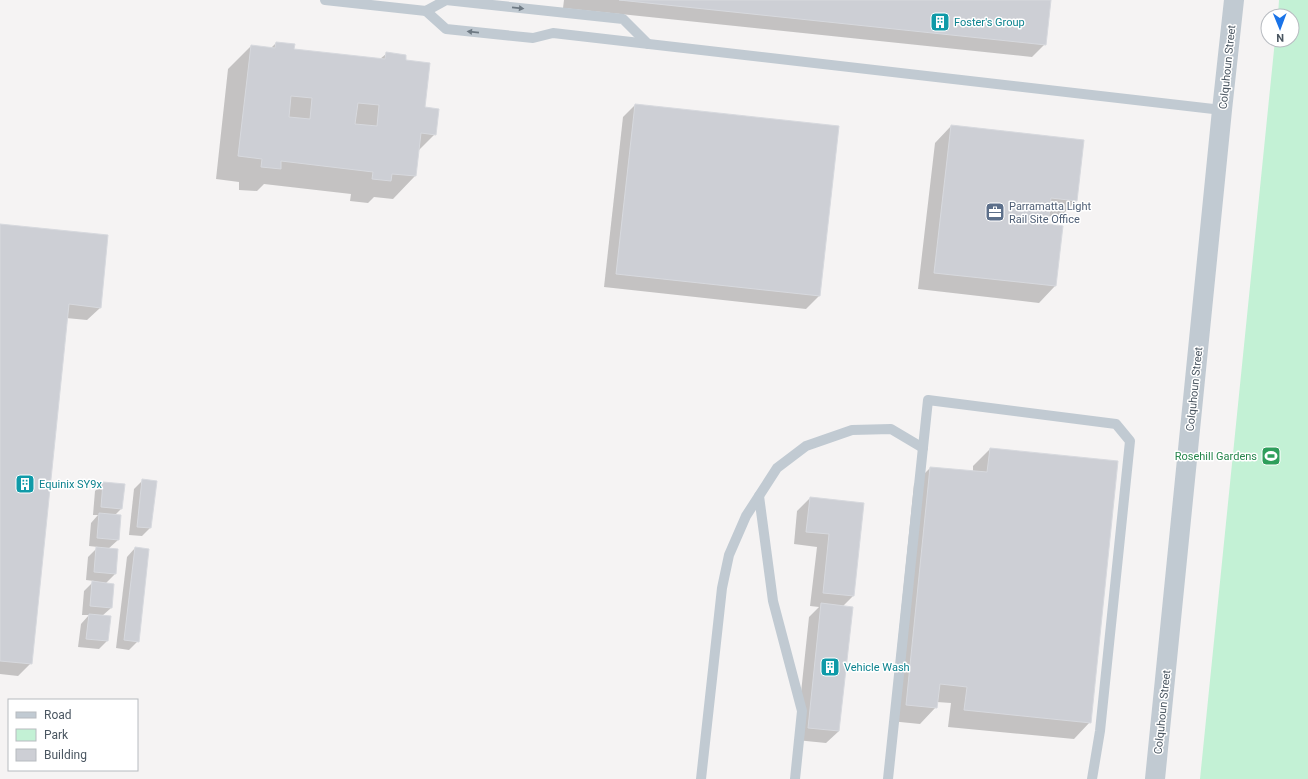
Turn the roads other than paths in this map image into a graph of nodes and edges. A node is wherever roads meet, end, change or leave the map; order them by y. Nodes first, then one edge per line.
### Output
1 (324, 0) edge
2 (427, 0) edge
3 (1234, 0) edge
4 (426, 11) junction
5 (648, 44) junction
6 (1222, 110) junction
7 (923, 448) junction
8 (759, 496) junction
9 (701, 779) edge
10 (795, 779) edge
11 (888, 779) edge
12 (1092, 779) edge
13 (1155, 779) edge

1 - 4 lane
2 - 4 lane
3 - 6 street, Colquhoun Street
5 -> 4 lane
4 -> 5 lane
5 - 6 lane
6 - 13 street, Colquhoun Street
7 - 8 lane
7 - 11 lane
7 - 12 lane
8 - 9 lane
8 - 10 lane

